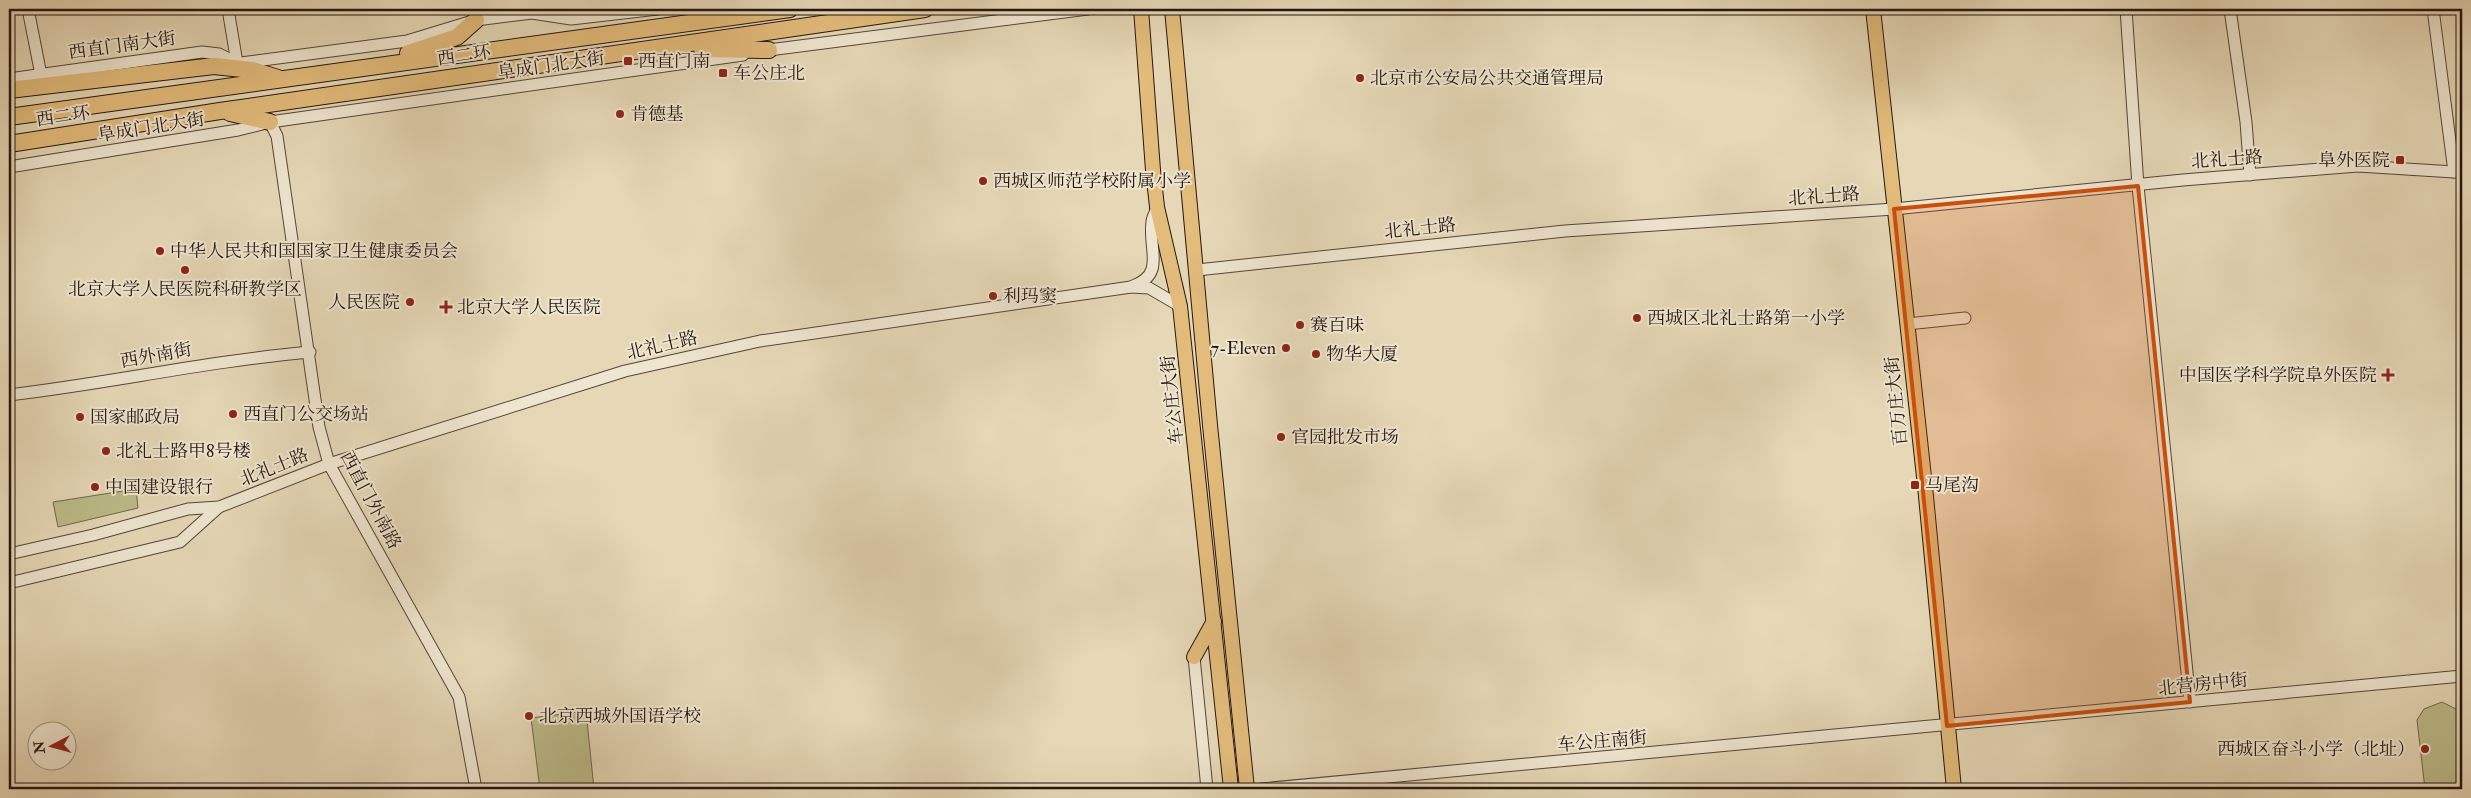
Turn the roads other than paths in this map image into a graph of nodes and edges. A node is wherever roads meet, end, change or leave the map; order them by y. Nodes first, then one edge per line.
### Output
1 (28, 9) edge
2 (228, 9) edge
3 (658, 9) edge
4 (790, 9) edge
5 (925, 9) edge
6 (1088, 9) edge
7 (1141, 9) edge
8 (1172, 9) edge
9 (1873, 9) edge
10 (2126, 9) edge
11 (2230, 9) edge
12 (2433, 9) edge
13 (476, 20) junction
14 (650, 48) junction
15 (769, 50) junction
16 (242, 66) junction
17 (374, 67) junction
18 (41, 75) junction
19 (288, 78) junction
20 (9, 79) edge
21 (9, 90) edge
22 (220, 111) junction
23 (9, 117) edge
24 (270, 122) junction
25 (9, 144) edge
26 (9, 167) edge
27 (2459, 173) edge
28 (2250, 175) junction
29 (2138, 186) junction
30 (1158, 207) junction
31 (1894, 209) junction
32 (1197, 270) junction
33 (1131, 287) junction
34 (1180, 306) junction
35 (1965, 318) dead end
36 (1907, 324) junction
37 (310, 352) junction
38 (9, 395) edge
39 (329, 464) junction
40 (219, 507) junction
41 (9, 554) edge
42 (9, 583) edge
43 (1214, 621) junction
44 (1194, 657) joint
45 (2462, 676) edge
46 (2190, 702) junction
47 (1947, 726) junction
48 (476, 789) edge
49 (1207, 789) edge
50 (1231, 789) edge
51 (1247, 789) edge
52 (1266, 789) edge
53 (1954, 789) edge

1 - 18 street
2 - 16 street
3 - 13 street
4 - 17 highway, 西二环
5 - 14 highway, 西二环
6 - 15 street, 阜成门北大街
7 - 30 main road, 车公庄大街
8 - 32 main road, 车公庄大街
9 - 31 main road, 百万庄大街
10 - 29 street
11 - 28 street
12 - 27 street
13 - 16 street
13 - 17 highway
14 - 15 highway
14 - 22 highway, 西二环
15 - 24 street, 阜成门北大街
16 - 18 street, 西直门南大街
16 - 19 highway
16 - 21 highway
17 - 19 highway, 西二环
18 - 20 street, 西直门南大街
19 - 23 highway, 西二环
22 - 24 highway
22 - 25 highway, 西二环
24 - 26 street, 阜成门北大街
24 - 37 street, 西直门外南路
27 - 28 street, 北礼士路
28 - 29 street, 北礼士路
29 - 31 street, 北礼士路
29 - 46 street
30 - 33 street, 北礼士路
30 - 34 main road, 车公庄大街
31 - 32 street, 北礼士路
31 - 36 main road, 百万庄大街
32 - 51 main road, 车公庄大街
33 - 34 street, 北礼士路
33 - 39 street, 北礼士路
34 - 43 main road, 车公庄大街
35 - 36 street
36 - 47 main road, 百万庄大街
37 - 38 street, 西外南街
37 - 39 street, 西直门外南路
39 - 40 street, 北礼士路
39 - 48 street, 西直门外南路
40 - 41 street, 北礼士路
40 - 42 street, 北礼士路
43 - 44 main road
43 - 50 main road, 车公庄大街
44 - 49 street
45 - 46 street, 北营房中街
46 - 47 street, 北营房中街
47 - 52 street, 车公庄南街
47 - 53 main road, 百万庄大街

